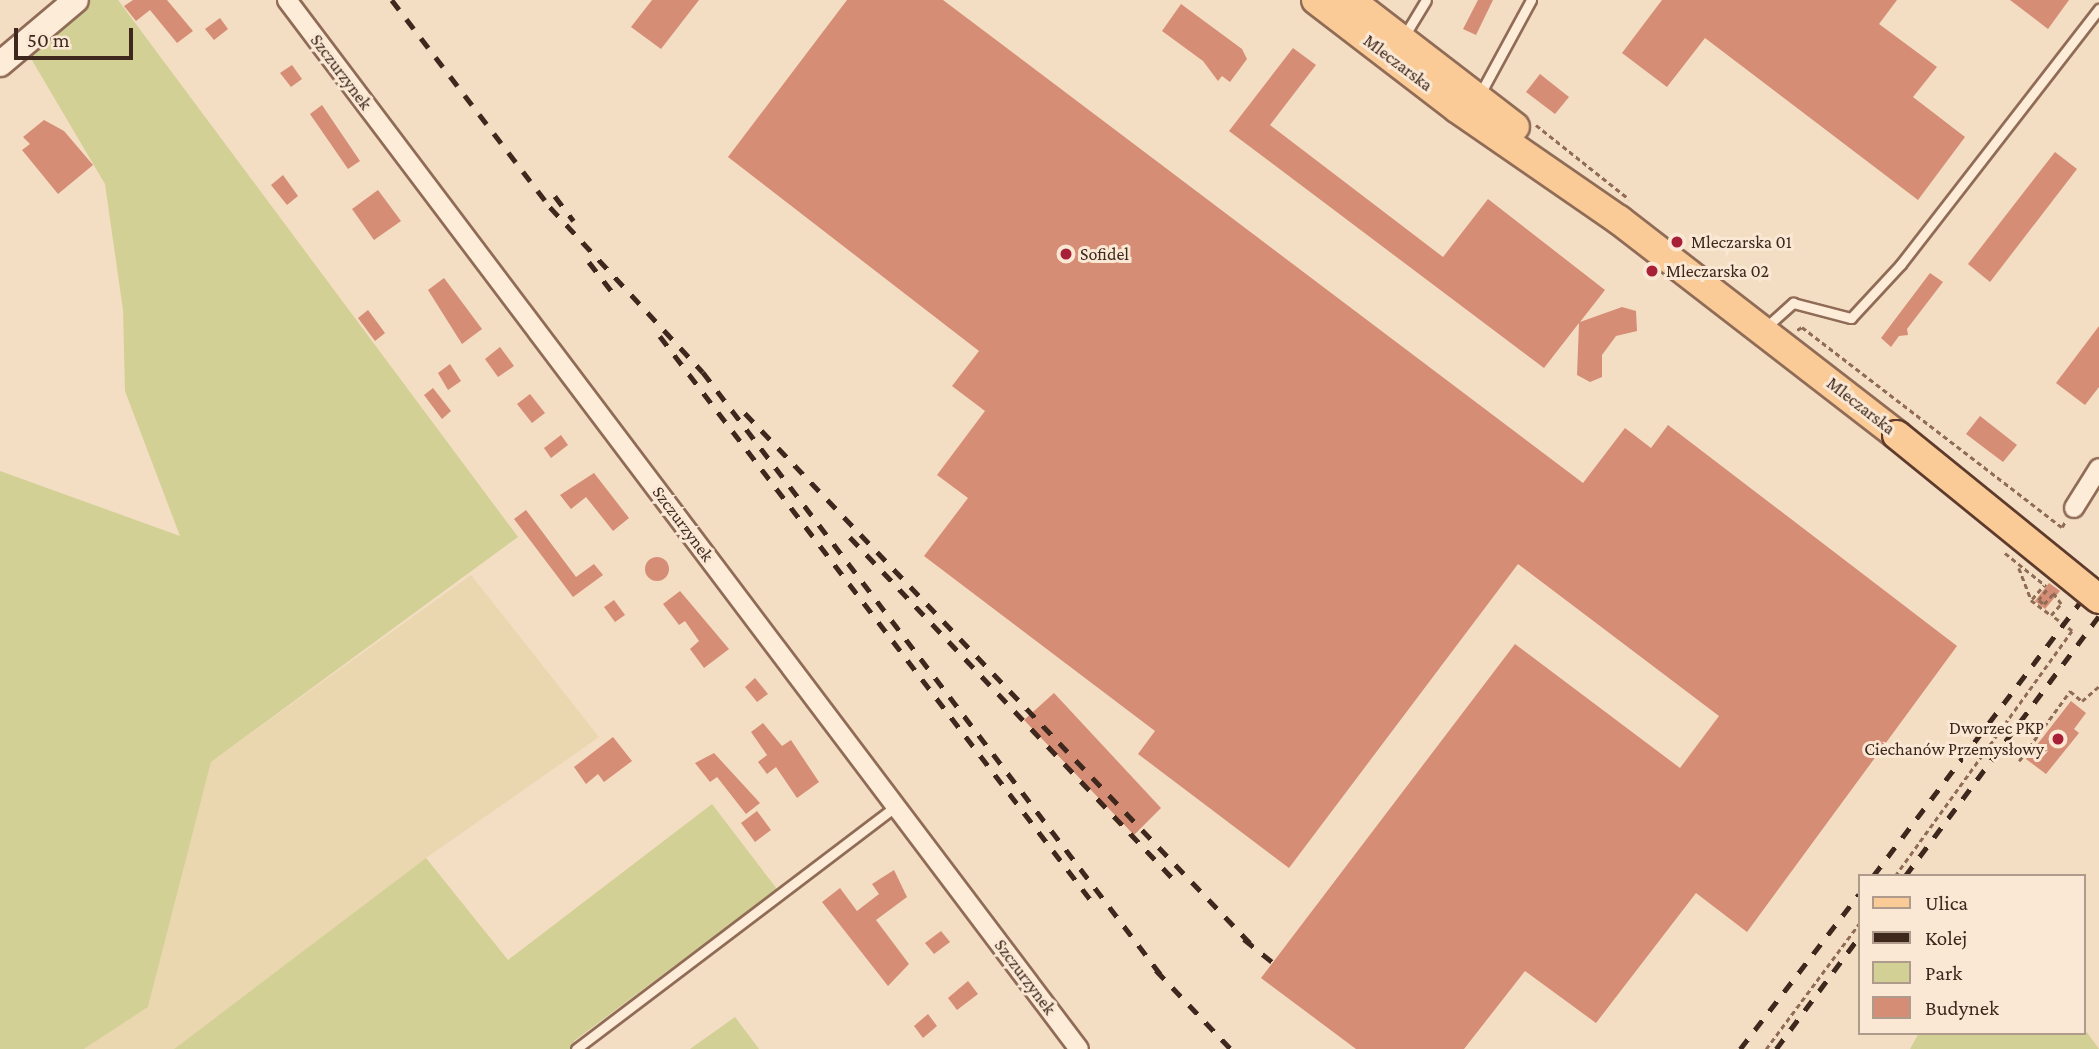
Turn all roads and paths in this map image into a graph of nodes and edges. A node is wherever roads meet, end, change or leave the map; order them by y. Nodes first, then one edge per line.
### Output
1 (76, 0) edge
2 (287, 0) edge
3 (1316, 0) edge
4 (1350, 0) edge
5 (1426, 0) edge
6 (1531, 0) edge
7 (2099, 9) edge
8 (1396, 49) junction
9 (0, 64) edge
10 (1478, 98) junction
11 (1619, 219) junction
12 (1764, 330) junction
13 (1797, 330) dead end
14 (2099, 468) edge
15 (2074, 508) joint
16 (2019, 568) dead end
17 (2044, 585) dead end
18 (2047, 590) dead end
19 (2054, 593) junction
20 (2064, 599) dead end
21 (2099, 599) edge
22 (2060, 604) junction
23 (2051, 615) junction
24 (2099, 686) edge
25 (2019, 761) dead end
26 (896, 806) junction
27 (1896, 874) edge
28 (1857, 927) edge
29 (576, 1049) edge
30 (1079, 1049) edge
31 (1766, 1049) edge

1 - 9 main road
2 - 26 street, Szczurzynek
3 - 8 main road, Mleczarska
4 - 8 main road, Mleczarska
5 - 8 lane
6 - 10 lane
7 - 12 lane
8 - 10 main road, Mleczarska
8 - 11 main road, Mleczarska
10 - 11 main road, Mleczarska
11 - 12 main road, Mleczarska
12 - 21 main road, Mleczarska, bridge
13 - 15 path
14 - 15 street
16 - 23 path
17 - 19 path
18 - 19 path
19 - 22 path
20 - 22 path
22 - 23 path
23 - 27 path
24 - 25 path
26 - 29 lane
26 - 30 street, Szczurzynek
28 - 31 path

